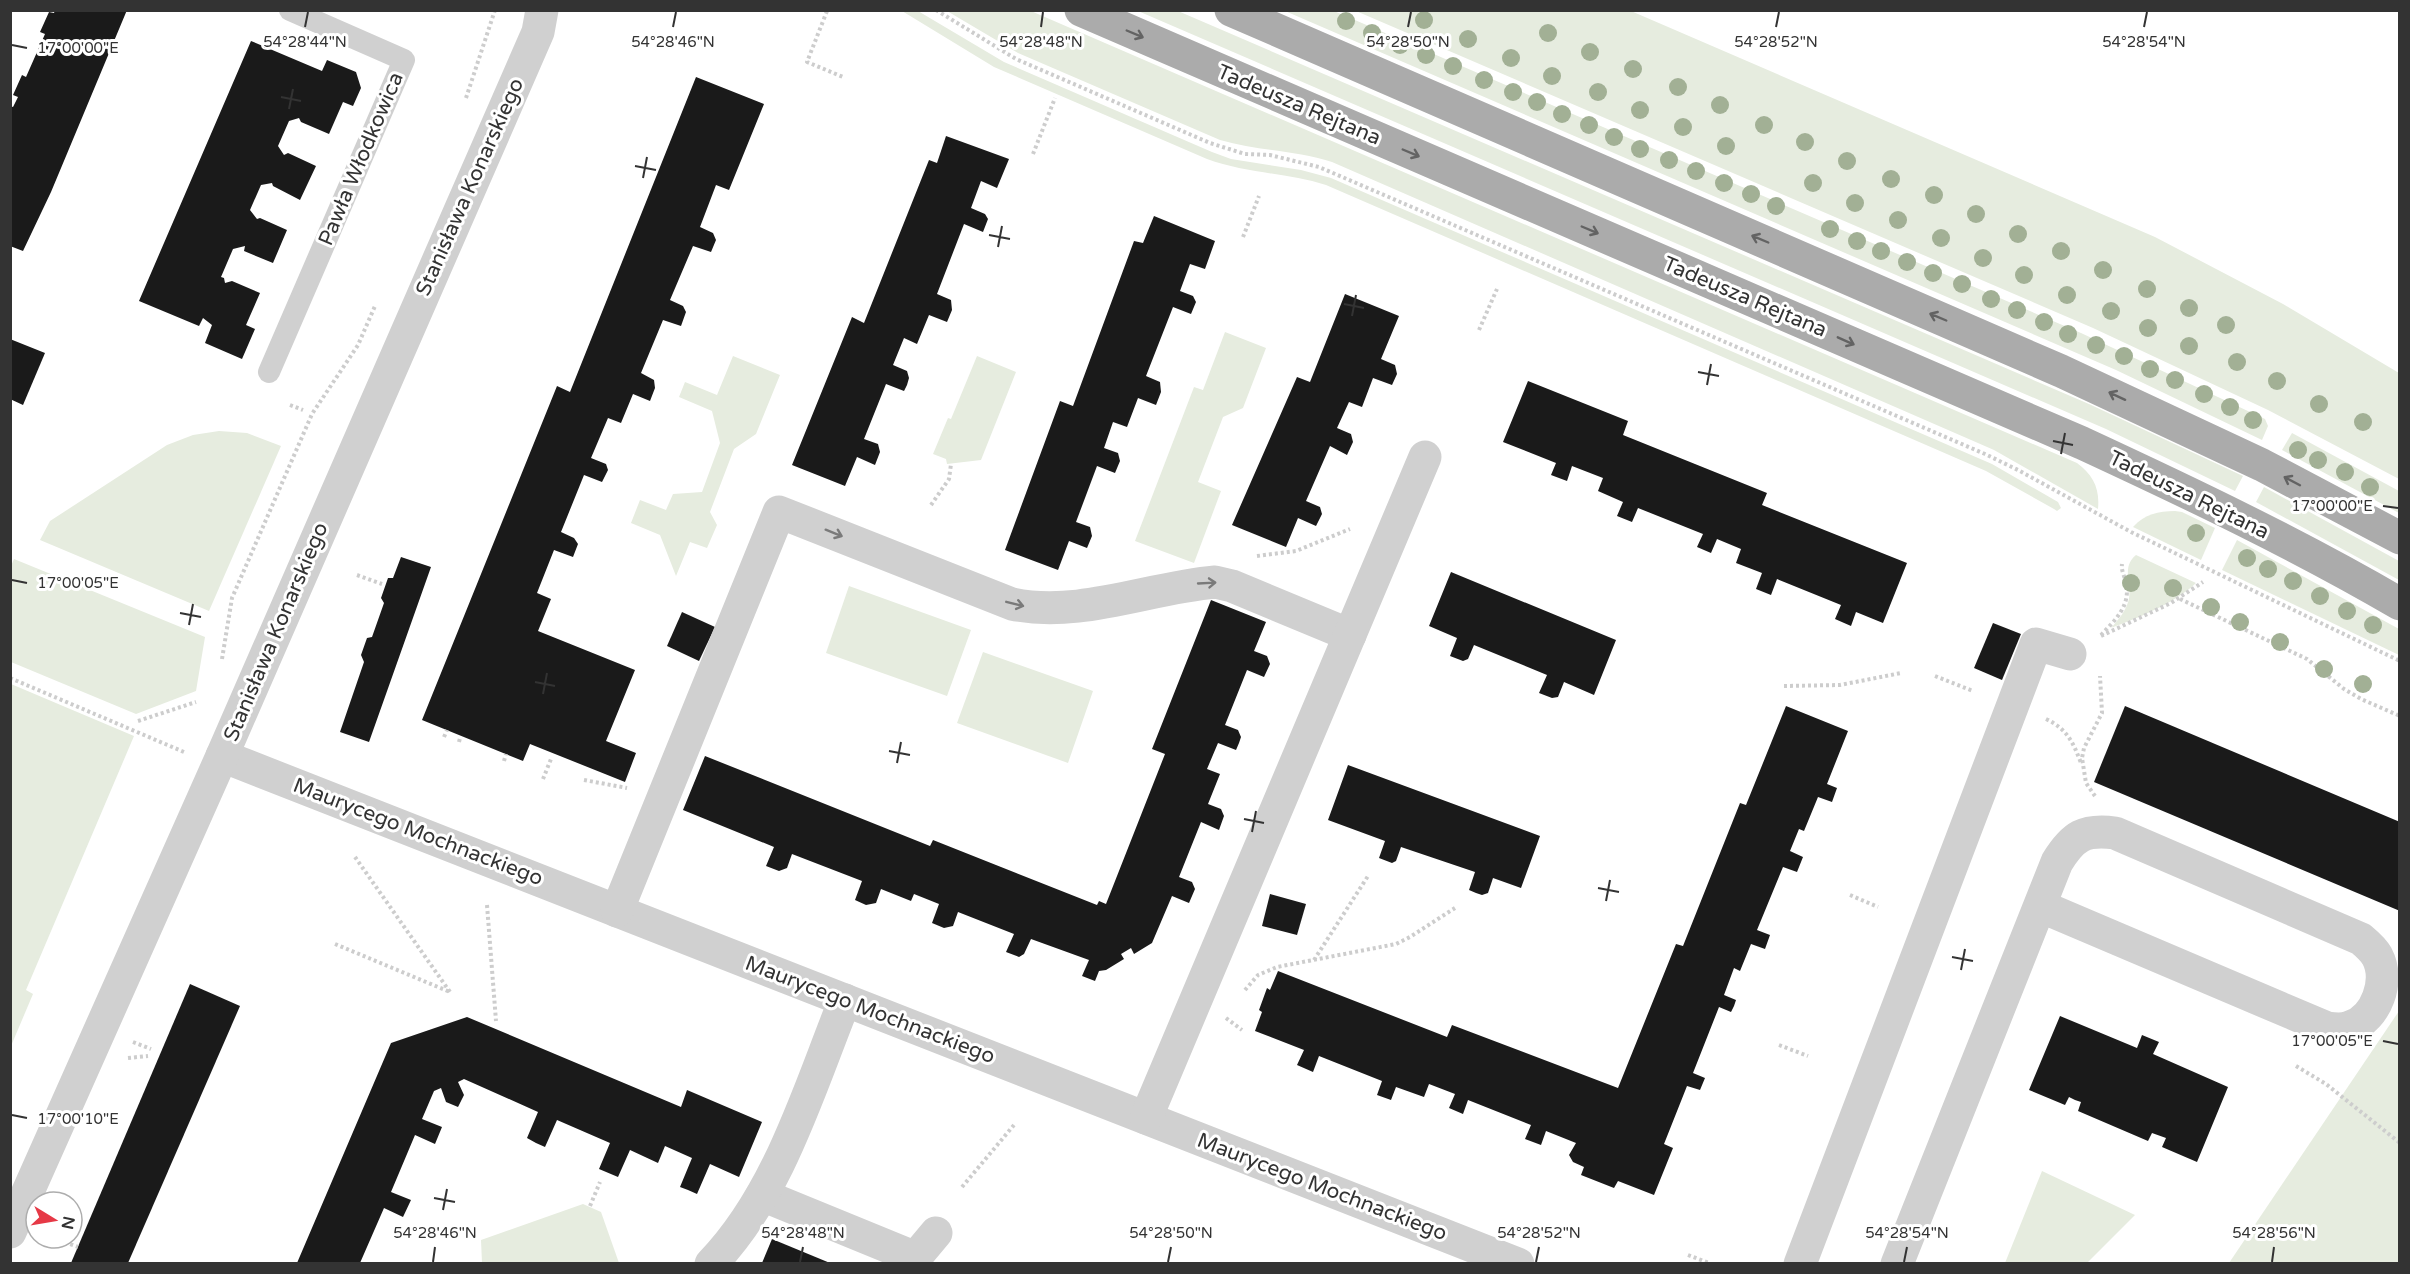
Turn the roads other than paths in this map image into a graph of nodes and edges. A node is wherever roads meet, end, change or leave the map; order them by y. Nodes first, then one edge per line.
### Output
1 (290, 10) edge
2 (1082, 10) edge
3 (1231, 10) edge
4 (545, 18) edge
5 (269, 372) dead end
6 (1425, 457) dead end
7 (2400, 538) edge
8 (2400, 604) edge
9 (1350, 635) junction
10 (2086, 649) road end
11 (207, 755) junction
12 (2040, 906) junction
13 (617, 910) junction
14 (845, 1000) junction
15 (1146, 1118) junction
16 (762, 1195) junction
17 (10, 1232) edge
18 (936, 1233) dead end
19 (913, 1261) edge
20 (1506, 1261) edge
21 (711, 1263) edge
22 (1800, 1263) edge
23 (1898, 1263) edge

1 - 5 lane, Pawła Włodkowica
2 -> 8 main road, Tadeusza Rejtana
7 -> 3 main road
4 - 11 street, Stanisława Konarskiego
6 - 9 street
13 -> 9 street
9 - 15 street
10 - 22 street
11 - 13 street, Maurycego Mochnackiego
11 - 17 street, Stanisława Konarskiego
12 - 12 street
12 - 23 street
13 - 14 street, Maurycego Mochnackiego
14 - 15 street, Maurycego Mochnackiego
14 - 16 street
15 - 20 street, Maurycego Mochnackiego
16 - 19 street
16 - 21 street
18 - 19 street

